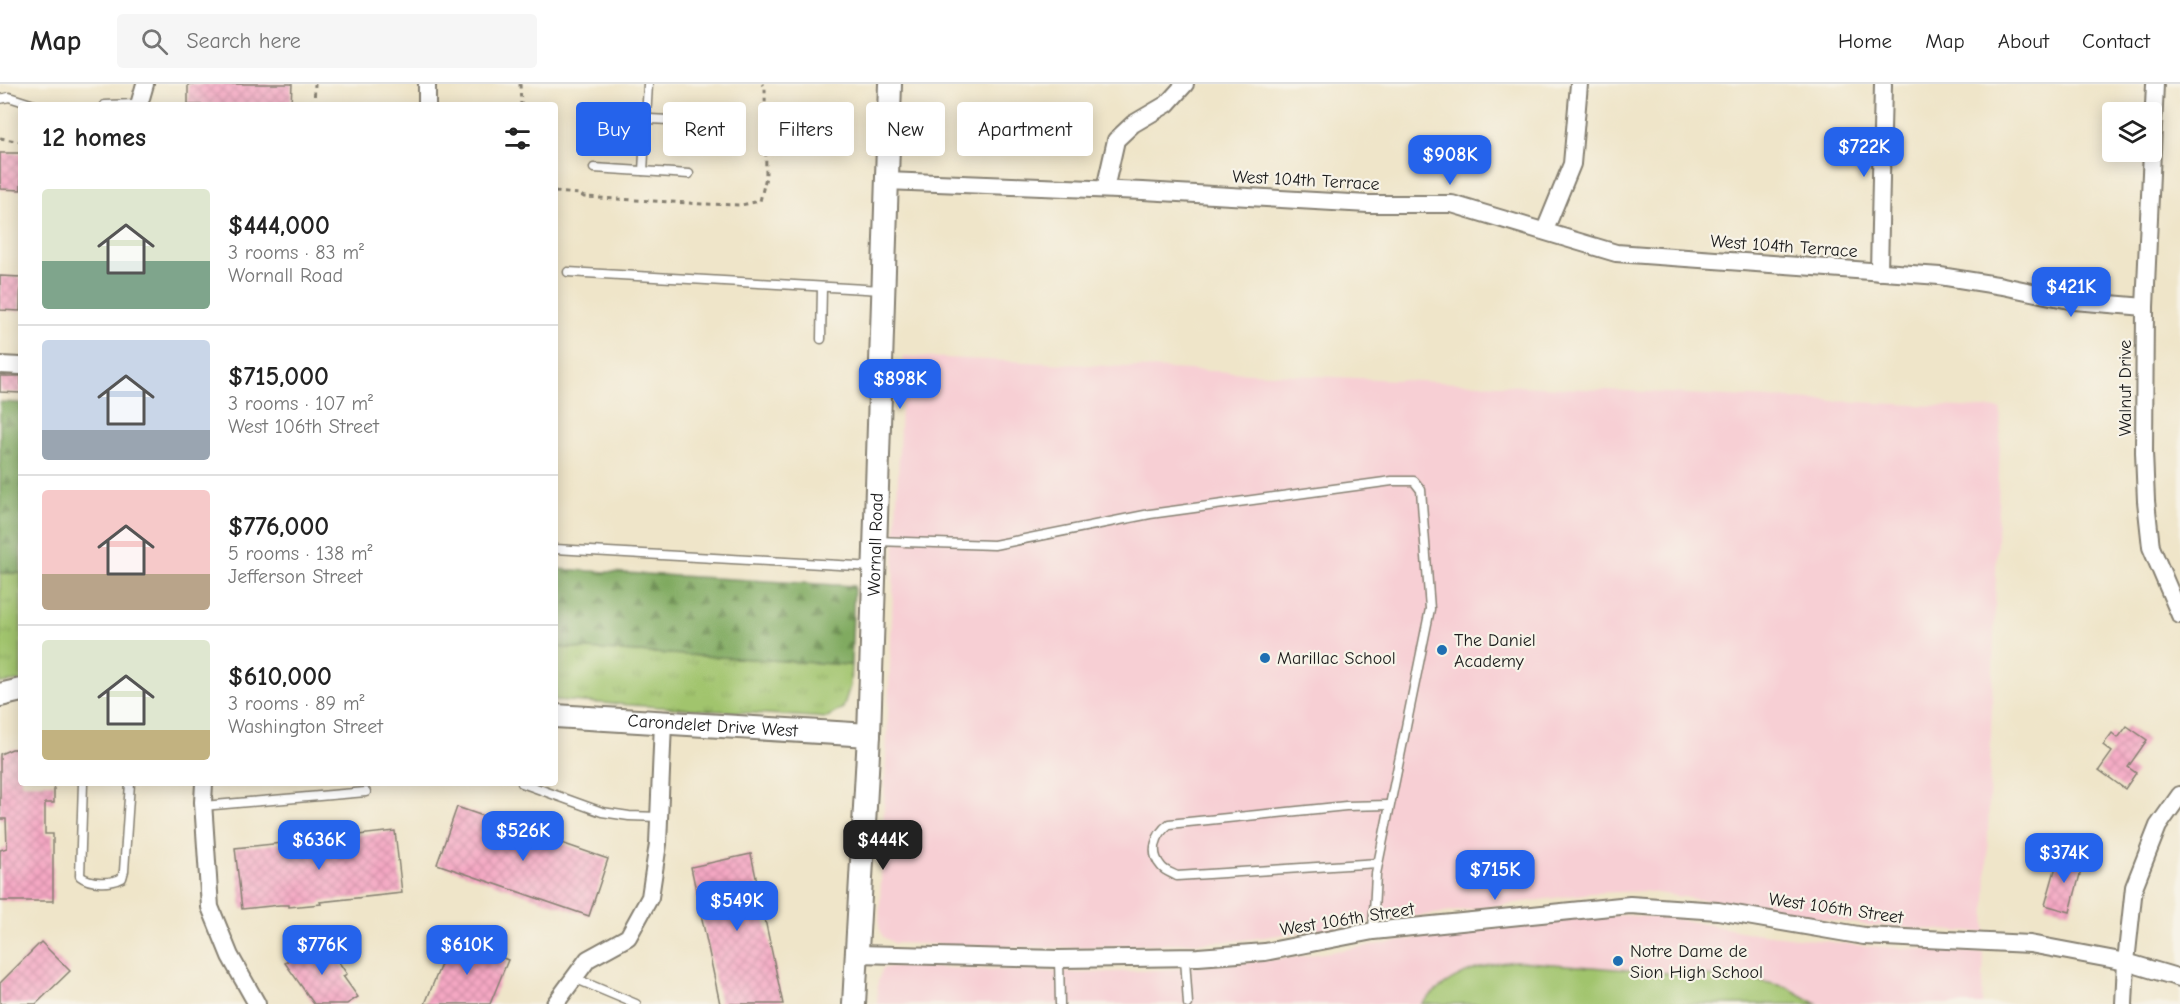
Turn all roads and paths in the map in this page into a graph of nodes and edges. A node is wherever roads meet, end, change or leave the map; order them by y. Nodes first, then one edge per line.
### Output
1 (145, 84) edge
2 (315, 84) edge
3 (427, 84) edge
4 (520, 84) edge
5 (648, 84) edge
6 (890, 84) edge
7 (1185, 84) edge
8 (1579, 84) edge
9 (1883, 84) edge
10 (2155, 84) edge
11 (0, 99) edge
12 (25, 102) edge
13 (140, 102) edge
14 (314, 102) edge
15 (427, 102) edge
16 (521, 102) edge
17 (647, 102) edge
18 (0, 138) edge
19 (18, 141) edge
20 (644, 156) edge
21 (594, 168) dead end
22 (643, 171) junction
23 (689, 174) dead end
24 (886, 181) junction
25 (1105, 189) junction
26 (1545, 230) junction
27 (568, 272) dead end
28 (1879, 272) junction
29 (822, 287) junction
30 (883, 290) junction
31 (2145, 307) junction
32 (821, 339) dead end
33 (0, 365) edge
34 (18, 366) edge
35 (875, 541) junction
36 (558, 549) edge
37 (874, 567) junction
38 (2180, 615) edge
39 (18, 691) edge
40 (0, 695) edge
41 (558, 716) edge
42 (663, 723) junction
43 (869, 735) junction
44 (83, 786) edge
45 (130, 786) edge
46 (204, 786) edge
47 (530, 786) edge
48 (366, 792) dead end
49 (2180, 795) edge
50 (1389, 805) junction
51 (203, 806) junction
52 (659, 817) junction
53 (1378, 863) junction
54 (1373, 931) junction
55 (858, 954) junction
56 (1185, 958) junction
57 (1059, 959) junction
58 (2126, 962) junction
59 (574, 978) junction
60 (2180, 978) edge
61 (257, 1004) edge
62 (555, 1004) edge
63 (636, 1004) edge
64 (854, 1004) edge
65 (1060, 1004) edge
66 (1188, 1004) edge
67 (2124, 1004) edge

1 - 13 street
2 - 14 path
3 - 15 street
4 - 16 path
5 - 17 lane
6 - 24 main road, Wornall Road
7 - 25 street
8 - 26 street
9 - 28 street
10 - 31 street, Walnut Drive
11 - 12 lane
18 - 19 path
20 - 22 lane
21 - 22 lane
22 - 23 lane
24 - 25 street, West 104th Terrace
24 - 30 main road, Wornall Road
25 - 26 street, West 104th Terrace
26 - 28 street, West 104th Terrace
27 - 29 lane
28 - 31 street, West 104th Terrace
29 - 30 lane
29 - 32 lane
30 - 35 main road, Wornall Road
31 - 38 street, Walnut Drive
33 - 34 street
35 - 37 main road, Wornall Road
35 - 50 lane
36 - 37 lane
37 - 43 main road, Wornall Road
39 - 40 main road
41 - 42 main road, Carondelet Drive West
42 - 43 main road, Carondelet Drive West
42 - 52 street
43 - 55 main road, Wornall Road
44 - 45 lane
46 - 51 street
47 - 52 lane
48 - 51 lane
49 - 58 street
50 - 53 lane
50 - 53 lane
51 - 61 street
52 - 59 street
53 - 54 lane
54 - 56 street, West 106th Street
54 - 58 street, West 106th Street
55 - 57 street, West 106th Street
55 - 64 main road, Wornall Road
56 - 57 street, West 106th Street
56 - 66 lane
57 - 65 lane
58 - 60 street, West 106th Street
58 - 67 street
59 - 62 street
59 - 63 lane

